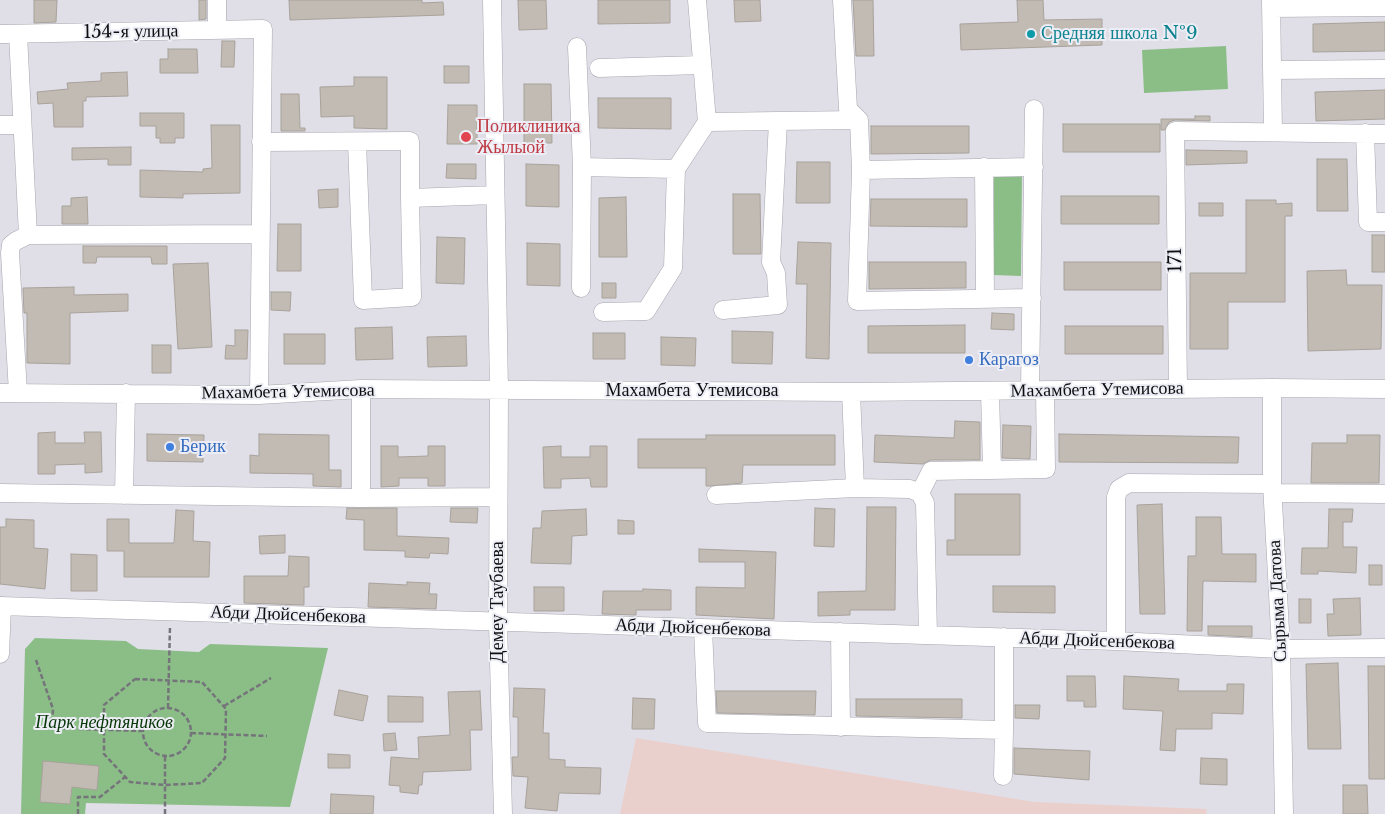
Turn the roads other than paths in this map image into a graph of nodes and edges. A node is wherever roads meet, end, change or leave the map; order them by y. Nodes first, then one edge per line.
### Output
1 (217, 0) edge
2 (492, 0) edge
3 (697, 0) edge
4 (842, 0) edge
5 (1271, 4) edge
6 (1385, 7) edge
7 (217, 30) junction
8 (0, 34) edge
9 (18, 34) junction
10 (577, 46) dead end
11 (701, 65) junction
12 (600, 68) dead end
13 (1385, 69) edge
14 (1273, 70) junction
15 (1034, 110) dead end
16 (859, 120) junction
17 (778, 121) junction
18 (707, 122) junction
19 (0, 125) edge
20 (21, 125) junction
21 (1273, 132) junction
22 (1365, 134) junction
23 (1385, 134) edge
24 (261, 142) junction
25 (357, 142) junction
26 (582, 167) junction
27 (984, 167) junction
28 (1034, 167) junction
29 (676, 170) junction
30 (861, 170) junction
31 (495, 195) junction
32 (410, 198) junction
33 (1385, 222) edge
34 (260, 234) junction
35 (28, 235) junction
36 (581, 288) dead end
37 (1032, 298) junction
38 (985, 299) junction
39 (723, 310) dead end
40 (602, 312) dead end
41 (1272, 388) junction
42 (361, 389) junction
43 (1178, 389) junction
44 (1385, 389) edge
45 (499, 390) junction
46 (1038, 390) junction
47 (990, 391) junction
48 (0, 392) edge
49 (851, 392) junction
50 (18, 393) junction
51 (126, 393) junction
52 (259, 394) junction
53 (992, 470) junction
54 (855, 488) junction
55 (1272, 488) junction
56 (0, 493) edge
57 (920, 493) junction
58 (1385, 494) edge
59 (124, 495) junction
60 (716, 496) dead end
61 (498, 497) junction
62 (361, 498) junction
63 (1, 606) edge
64 (498, 622) junction
65 (703, 628) junction
66 (840, 632) junction
67 (928, 635) junction
68 (1004, 637) junction
69 (1116, 641) junction
70 (1385, 648) edge
71 (1281, 649) junction
72 (0, 654) edge
73 (841, 726) junction
74 (1004, 730) junction
75 (1003, 776) dead end
76 (503, 814) edge
77 (1284, 814) edge

1 - 7 street
2 - 31 street, Демеу Таубаева
3 - 11 street
4 - 16 street
5 - 6 street
5 - 14 street
7 - 9 street, 154-я улица
7 - 24 street, 154-я улица
8 - 9 street, 154-я улица
9 - 20 street
10 - 26 street
11 - 12 street
11 - 18 street
13 - 14 street
14 - 21 street
15 - 28 street
16 - 17 street
16 - 30 street
17 - 18 street
17 - 39 street
18 - 29 street
19 - 20 street
20 - 35 street
21 - 22 street
21 - 43 street, 171
22 - 23 street
22 - 33 street
24 - 25 street
24 - 34 street
25 - 32 street
25 - 32 street
26 - 29 street
26 - 36 street
27 - 28 street
27 - 30 street
27 - 38 street
28 - 37 street
29 - 40 street
30 - 38 street
31 - 32 street
31 - 45 street, Демеу Таубаева
34 - 35 street
34 - 52 street
35 - 50 street
37 - 38 street
37 - 46 street
41 - 43 street, Махамбета Утемисова
41 - 44 street, Махамбета Утемисова
41 - 55 street, Сырыма Датова
42 - 45 street, Махамбета Утемисова
42 - 52 street, Махамбета Утемисова
42 - 62 street
43 - 46 street, Махамбета Утемисова
45 - 49 street, Махамбета Утемисова
45 - 61 street, Демеу Таубаева
46 - 47 street, Махамбета Утемисова
46 - 53 street
47 - 49 street, Махамбета Утемисова
47 - 53 street
48 - 50 street, Махамбета Утемисова
49 - 54 street
50 - 51 street, Махамбета Утемисова
51 - 52 street, Махамбета Утемисова
51 - 59 street
53 - 57 street
54 - 57 street
54 - 60 street
55 - 58 street
55 - 69 street
55 - 71 street, Сырыма Датова
56 - 59 street
57 - 67 street
59 - 62 street
61 - 62 street
61 - 64 street, Демеу Таубаева
63 - 64 street, Абди Дюйсенбекова
63 - 72 street
64 - 65 street, Абди Дюйсенбекова
64 - 76 street, Демеу Таубаева
65 - 66 street, Абди Дюйсенбекова
65 - 73 street
66 - 67 street, Абди Дюйсенбекова
66 - 73 street
67 - 68 street, Абди Дюйсенбекова
68 - 69 street, Абди Дюйсенбекова
68 - 74 street
69 - 71 street, Абди Дюйсенбекова
70 - 71 street, Абди Дюйсенбекова
71 - 77 street, Сырыма Датова
73 - 74 street
74 - 75 street

